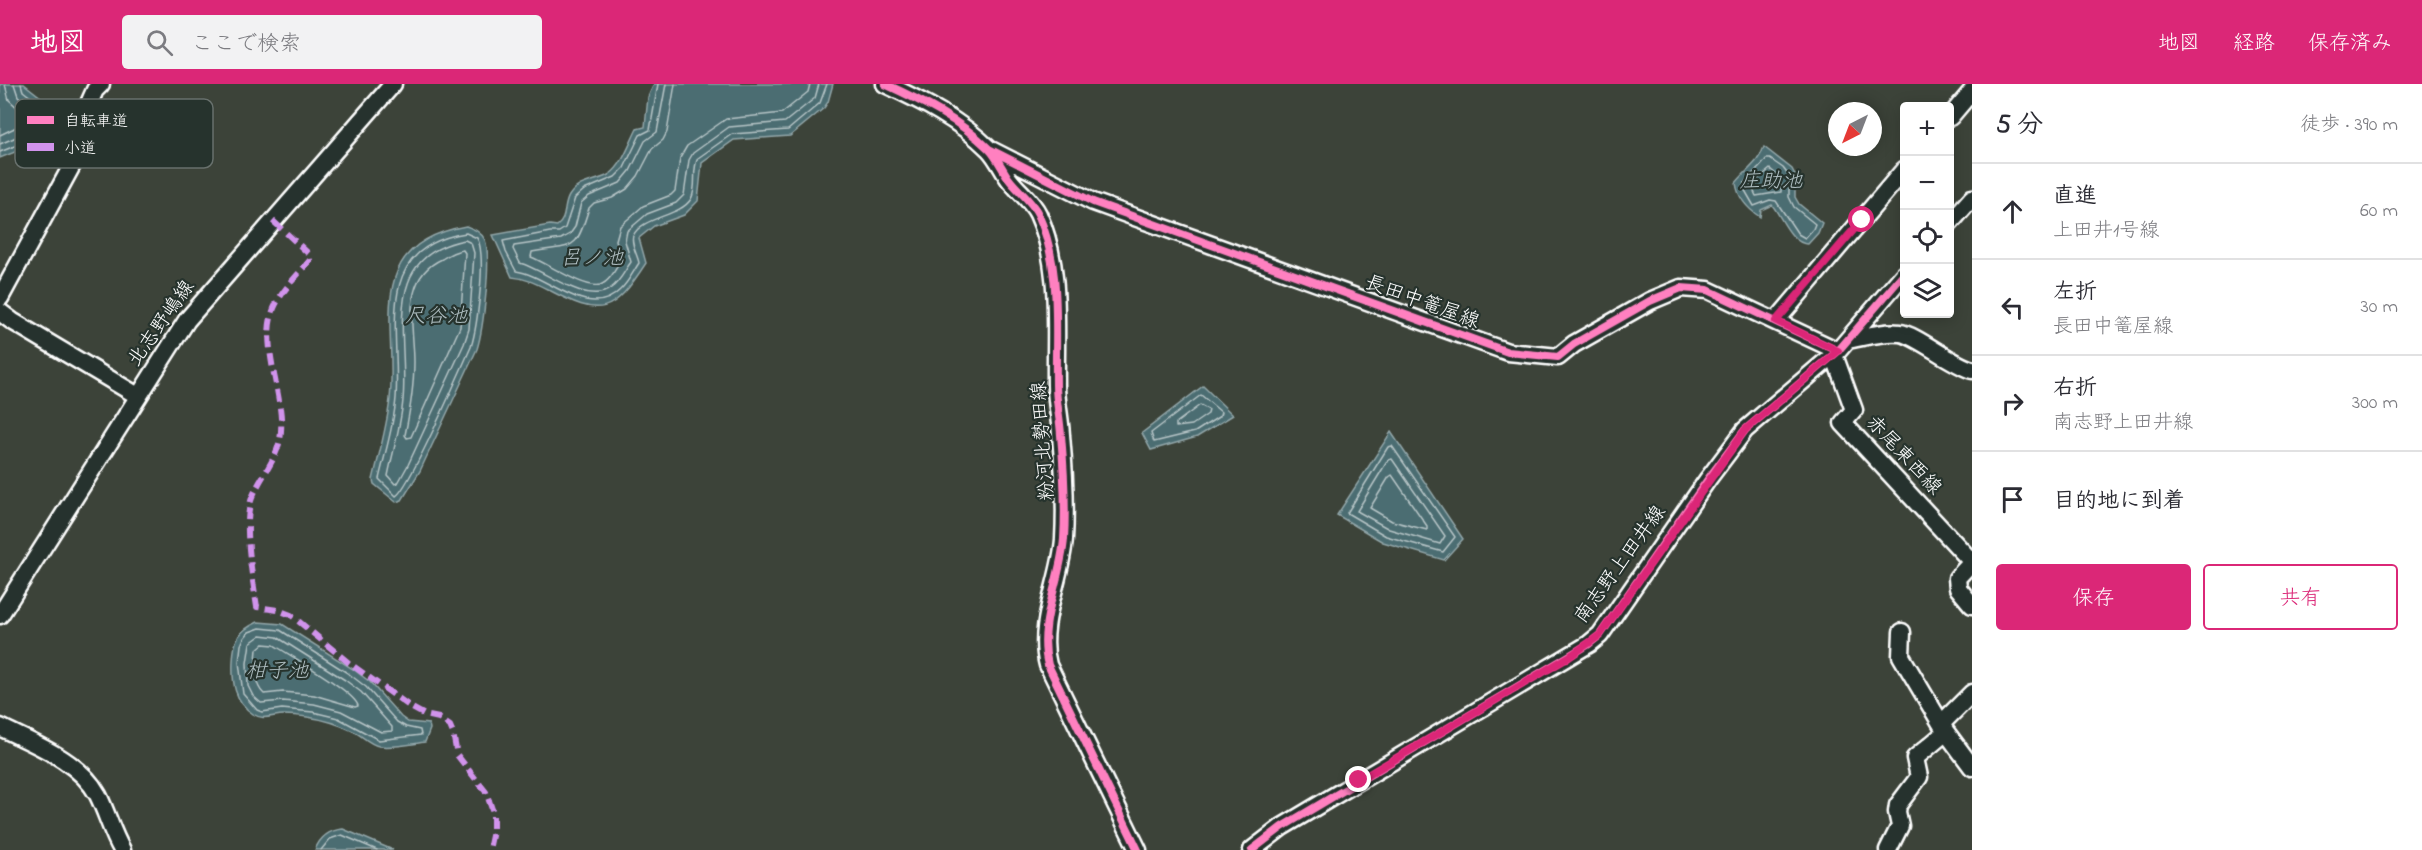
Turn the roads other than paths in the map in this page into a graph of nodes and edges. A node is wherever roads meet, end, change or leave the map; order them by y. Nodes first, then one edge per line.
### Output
1 (101, 84) edge
2 (393, 84) edge
3 (889, 85) edge
4 (1972, 91) edge
5 (91, 99) edge
6 (1954, 112) edge
7 (989, 149) junction
8 (71, 168) edge
9 (1900, 176) edge
10 (1972, 198) edge
11 (1954, 218) edge
12 (1900, 280) edge
13 (0, 298) edge
14 (0, 312) edge
15 (1776, 321) junction
16 (1840, 349) junction
17 (1972, 370) edge
18 (138, 396) junction
19 (1972, 604) edge
20 (0, 615) edge
21 (1902, 632) dead end
22 (1972, 693) edge
23 (0, 727) edge
24 (1944, 727) junction
25 (1972, 767) edge
26 (122, 850) edge
27 (1138, 850) edge
28 (1252, 850) edge
29 (1888, 850) edge

1 - 5 street
2 - 18 street, 北志野嶋線
3 - 7 street, 粉河北勢田線
4 - 6 street
7 - 15 street, 長田中篭屋線
7 - 27 street, 粉河北勢田線
8 - 13 street
9 - 15 street
10 - 11 street
12 - 16 street, 南志野上田井線
14 - 18 street
15 - 16 street, 長田中篭屋線
16 - 17 street
16 - 19 street, 赤尾東西線
16 - 28 street, 南志野上田井線
18 - 20 street, 北志野嶋線
21 - 24 street
22 - 24 street
23 - 26 street
24 - 25 street
24 - 29 street

